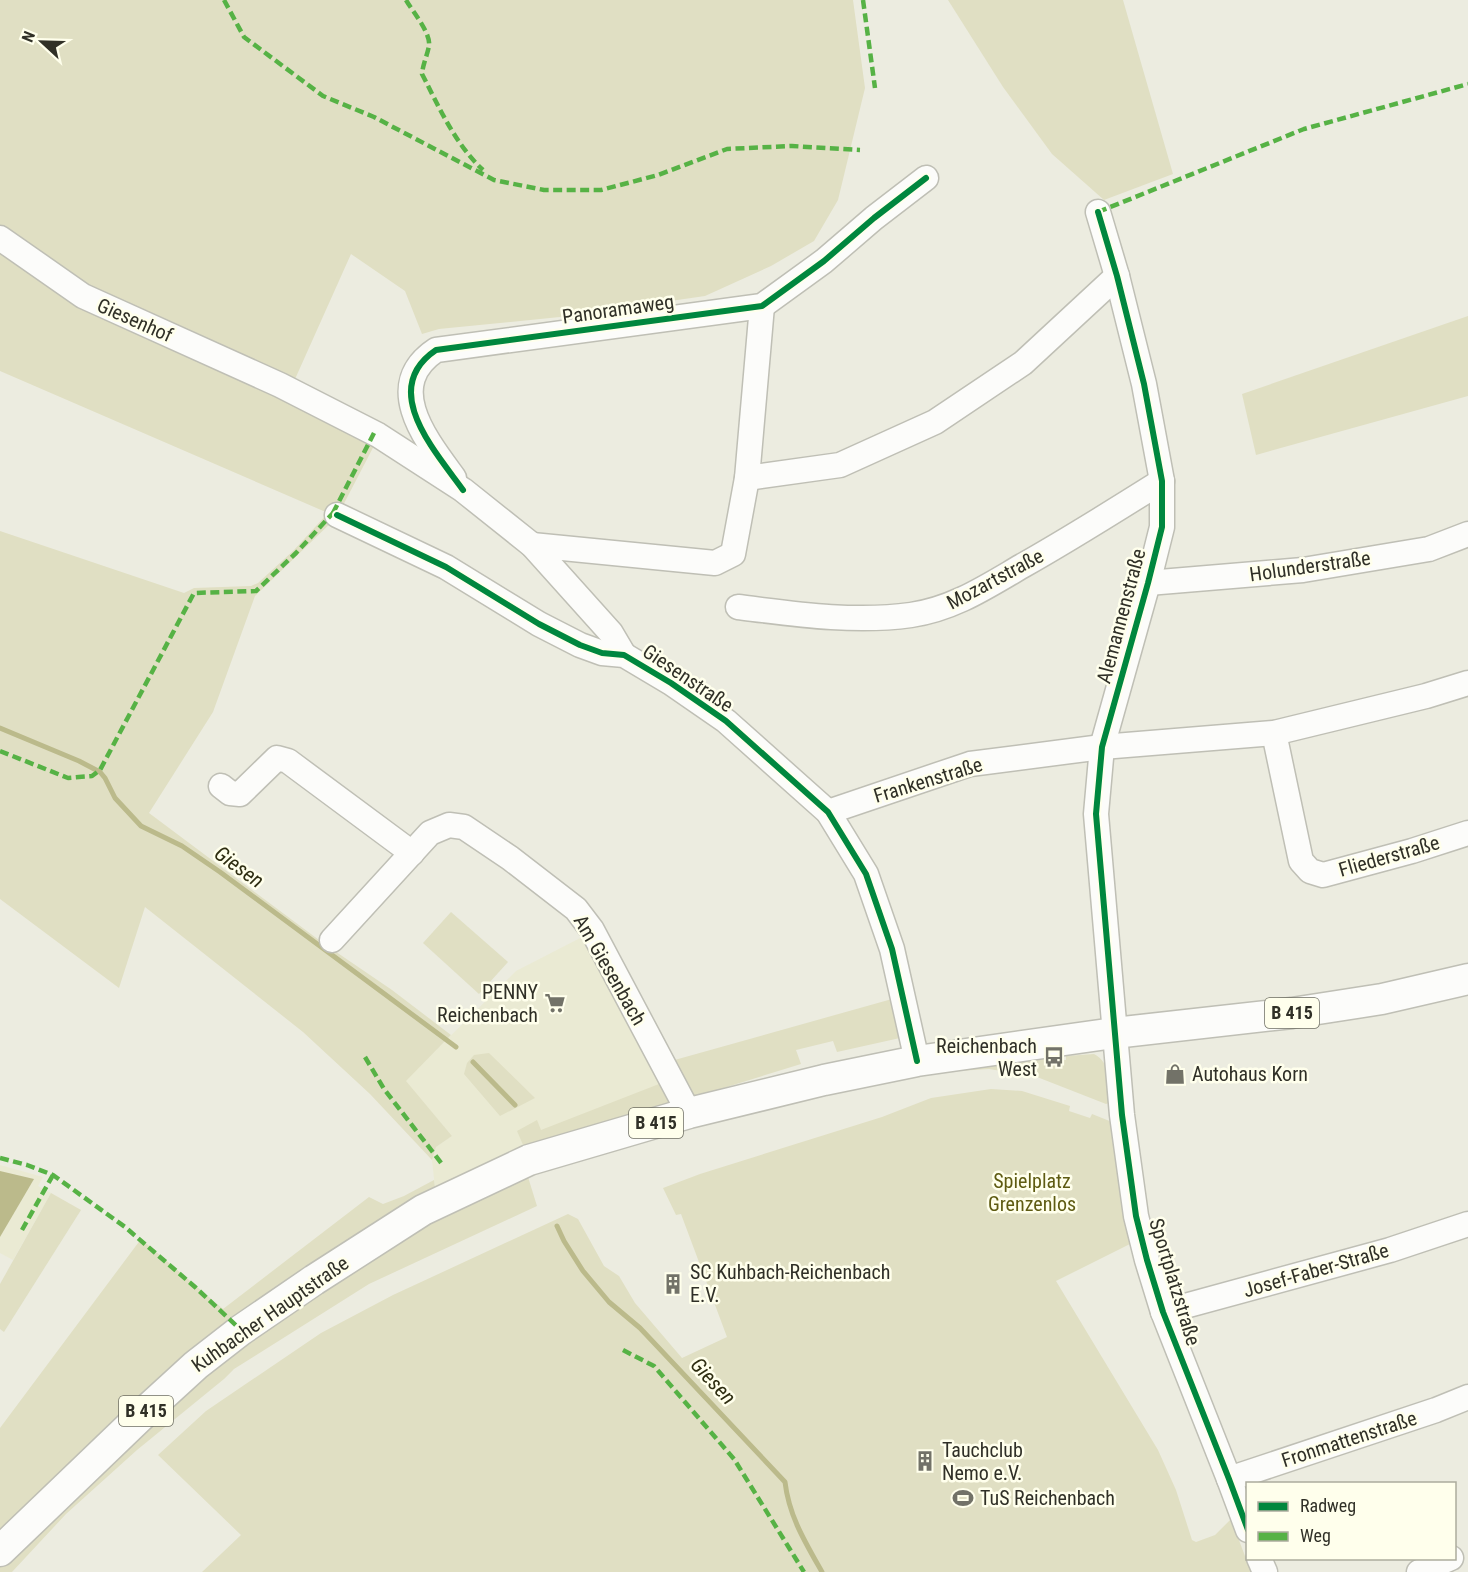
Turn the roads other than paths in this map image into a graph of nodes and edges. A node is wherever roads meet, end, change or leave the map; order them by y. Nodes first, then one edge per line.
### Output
1 (926, 178) dead end
2 (1098, 212) dead end
3 (0, 238) edge
4 (1117, 276) junction
5 (762, 306) junction
6 (280, 386) joint
7 (747, 478) junction
8 (1162, 481) junction
9 (463, 490) junction
10 (337, 515) dead end
11 (1468, 534) edge
12 (532, 545) junction
13 (1148, 583) junction
14 (738, 607) dead end
15 (624, 655) junction
16 (1468, 683) edge
17 (1274, 733) junction
18 (1102, 747) junction
19 (221, 786) dead end
20 (828, 812) junction
21 (1468, 833) edge
22 (412, 853) junction
23 (332, 940) dead end
24 (1468, 979) edge
25 (1114, 1033) junction
26 (917, 1061) junction
27 (689, 1113) junction
28 (1468, 1224) edge
29 (1163, 1312) junction
30 (1468, 1397) edge
31 (1229, 1479) junction
32 (1246, 1525) edge
33 (0, 1551) edge
34 (1448, 1560) edge
35 (1419, 1572) edge

1 - 5 street, Panoramaweg
2 - 4 street, Alemannenstraße
3 - 6 street, Giesenhof
4 - 7 street
4 - 8 street, Alemannenstraße
5 - 7 street
5 - 9 street, Panoramaweg
6 - 9 street, Giesenstraße
7 - 12 street
8 - 13 street, Alemannenstraße
8 - 14 street, Mozartstraße
9 - 12 street, Giesenstraße
10 - 15 street, Giesenstraße
11 - 13 street, Holunderstraße
12 - 15 street, Giesenstraße
13 - 18 street, Alemannenstraße
15 - 20 street, Giesenstraße
16 - 17 street
17 - 18 street
17 - 21 street, Fliederstraße
18 - 20 street, Frankenstraße
18 - 25 street, Alemannenstraße
19 - 22 street
20 - 26 street, Giesenstraße
22 - 23 street, Am Giesenbach
22 - 27 street, Am Giesenbach
24 - 25 main road, B 415
25 - 26 main road, B 415
25 - 29 street, Sportplatzstraße
26 - 27 main road, B 415
27 - 33 main road, Kuhbacher Hauptstraße / B 415
28 - 29 street, Josef-Faber-Straße
29 - 31 street, Sportplatzstraße
30 - 31 street, Fronmattenstraße
31 - 32 street, Sportplatzstraße
34 - 35 street

